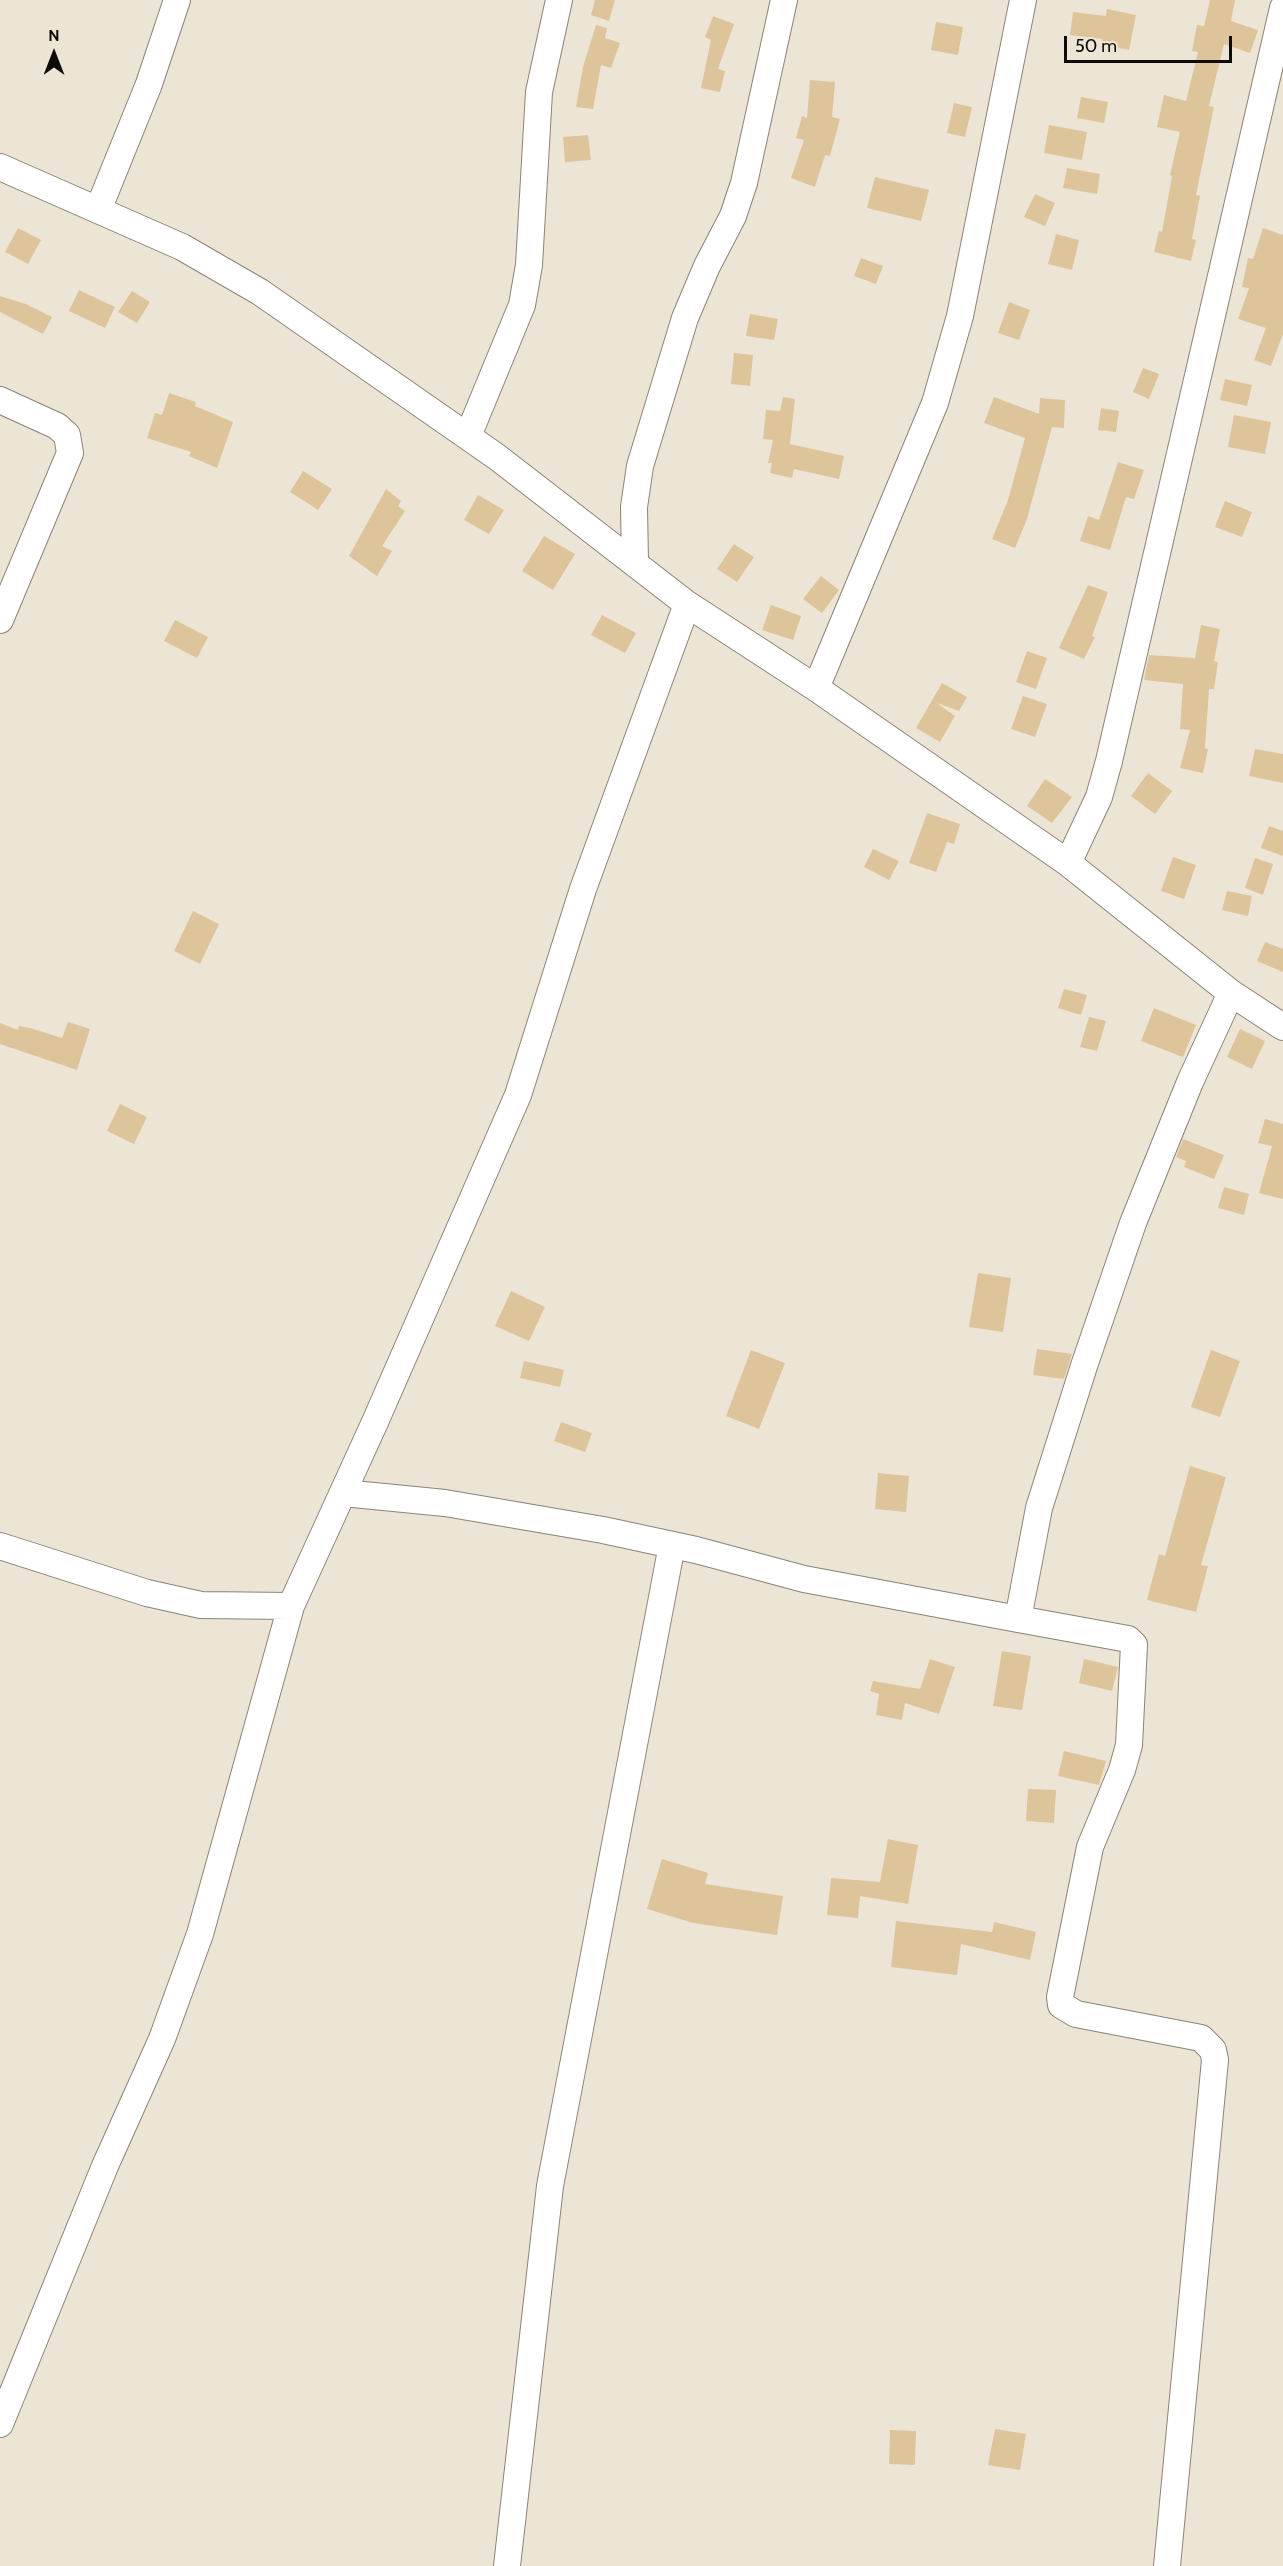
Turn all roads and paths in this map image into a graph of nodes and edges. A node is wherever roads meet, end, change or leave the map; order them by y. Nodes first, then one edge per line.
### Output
1 (177, 0) edge
2 (559, 0) edge
3 (784, 0) edge
4 (1023, 0) edge
5 (1283, 8) edge
6 (0, 167) edge
7 (98, 210) junction
8 (0, 400) edge
9 (468, 436) junction
10 (635, 562) junction
11 (687, 604) junction
12 (0, 620) edge
13 (816, 688) junction
14 (1068, 863) junction
15 (1231, 993) junction
16 (1283, 1027) edge
17 (343, 1493) junction
18 (672, 1545) junction
19 (0, 1546) edge
20 (291, 1605) junction
21 (1018, 1619) junction
22 (0, 2424) edge
23 (507, 2566) edge
24 (1167, 2566) edge

1 - 7 street
2 - 9 street
3 - 10 street
4 - 13 street
5 - 14 street
6 - 7 street
7 - 9 street
8 - 12 street
9 - 10 street
10 - 11 street
11 - 13 street
11 - 17 street
13 - 14 street
14 - 15 street
15 - 16 street
15 - 21 street
17 - 18 street
17 - 20 street
18 - 21 street
18 - 23 street
19 - 20 street
20 - 22 street
21 - 24 street

